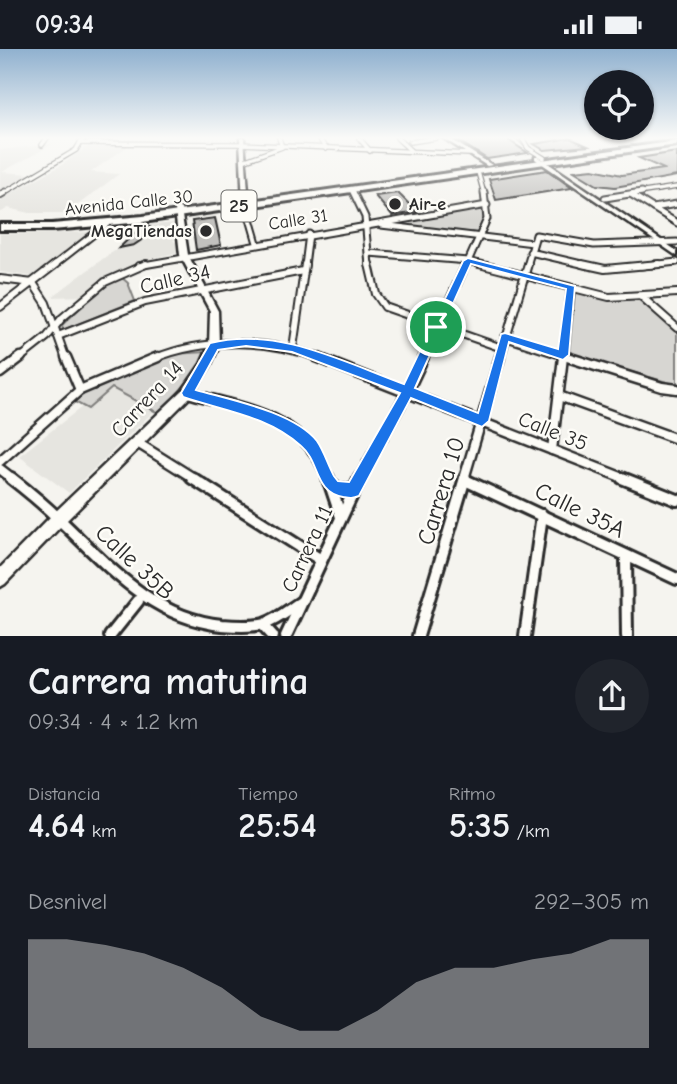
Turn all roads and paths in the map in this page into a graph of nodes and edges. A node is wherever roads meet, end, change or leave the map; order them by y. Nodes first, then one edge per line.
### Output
1 (50, 165) edge
2 (243, 165) edge
3 (486, 165) edge
4 (514, 165) edge
5 (552, 165) edge
6 (555, 165) edge
7 (562, 165) edge
8 (564, 170) junction
9 (478, 172) junction
10 (677, 187) edge
11 (351, 189) junction
12 (0, 195) edge
13 (632, 195) junction
14 (605, 198) junction
15 (245, 202) junction
16 (677, 204) edge
17 (487, 205) junction
18 (653, 208) junction
19 (178, 211) junction
20 (0, 221) edge
21 (677, 222) edge
22 (108, 223) junction
23 (369, 225) junction
24 (0, 227) edge
25 (309, 234) junction
26 (479, 236) junction
27 (669, 242) edge
28 (257, 243) junction
29 (533, 244) junction
30 (677, 248) edge
31 (369, 253) junction
32 (677, 254) edge
33 (184, 255) junction
34 (468, 261) junction
35 (677, 262) edge
36 (303, 271) junction
37 (524, 274) junction
38 (0, 279) edge
39 (33, 283) junction
40 (571, 288) junction
41 (203, 290) junction
42 (677, 293) edge
43 (642, 297) junction
44 (0, 307) edge
45 (436, 327) junction
46 (677, 328) edge
47 (56, 332) junction
48 (505, 337) junction
49 (214, 346) junction
50 (293, 348) junction
51 (502, 348) junction
52 (563, 355) junction
53 (0, 373) edge
54 (677, 389) edge
55 (80, 390) junction
56 (408, 391) junction
57 (187, 393) junction
58 (558, 396) junction
59 (482, 421) junction
60 (677, 439) edge
61 (136, 442) junction
62 (552, 450) junction
63 (0, 461) edge
64 (0, 470) edge
65 (465, 479) junction
66 (328, 482) junction
67 (353, 491) junction
68 (677, 500) edge
69 (541, 515) junction
70 (341, 517) junction
71 (59, 518) junction
72 (626, 556) junction
73 (321, 560) junction
74 (0, 579) edge
75 (677, 579) edge
76 (138, 601) junction
77 (302, 602) junction
78 (262, 625) junction
79 (176, 626) dead end
80 (188, 631) dead end
81 (110, 636) edge
82 (273, 636) edge
83 (286, 636) edge
84 (418, 636) edge
85 (525, 636) edge
86 (627, 636) edge

1 - 12 street
2 - 15 street
3 - 15 highway, Avenida Calle 30 / 25
4 - 9 highway, Avenida Calle 30 / 25
5 - 27 street
6 - 8 street
7 - 8 highway
8 - 14 street
9 - 11 highway, Avenida Calle 30 / 25
9 - 17 street, Carrera 11
10 - 13 street
11 - 15 highway, Avenida Calle 30 / 25
11 - 23 street
13 - 14 street
13 - 18 street
14 - 27 street
15 - 19 highway, Avenida Calle 30 / 25
15 - 28 street
16 - 18 street
17 - 23 street, Calle 31
17 - 26 street, Carrera 11
18 - 21 street
19 - 20 highway, Avenida Calle 30 / 25
19 - 22 highway, Avenida Calle 30 / 25
19 - 33 street, Carrera 14
22 - 24 highway, Avenida Calle 30 / 25
22 - 39 street
23 - 25 street, Calle 31
23 - 26 street
23 - 31 street
25 - 28 street, Calle 31
25 - 36 street
26 - 29 street
26 - 34 street, Carrera 11
27 - 29 street
27 - 30 street
27 - 32 street
28 - 33 street, Calle 31
29 - 35 street
29 - 37 street, Carrera 10
31 - 34 street
31 - 45 street
33 - 41 street, Carrera 14
33 - 47 street, Calle 31
34 - 37 street
34 - 45 street, Carrera 11
36 - 41 street, Calle 34
36 - 50 street
37 - 40 street
37 - 48 street, Carrera 10
38 - 39 street
39 - 44 street
39 - 47 street
40 - 43 street
40 - 52 street
41 - 47 street, Calle 34
41 - 49 street, Carrera 14
42 - 43 street
43 - 46 street
45 - 51 street
45 - 56 street, Carrera 11
47 - 53 street, Calle 31
47 - 55 street
48 - 51 street, Carrera 10
48 - 52 street
49 - 50 street, Calle 35
49 - 55 street, Calle 35
49 - 57 street, Carrera 14
50 - 56 street, Calle 35
51 - 59 street, Carrera 10
52 - 54 street
52 - 58 street
55 - 63 street, Calle 35
56 - 59 street, Calle 35
56 - 67 street, Carrera 11
57 - 61 street, Carrera 14
57 - 66 street
58 - 60 street
58 - 62 street
59 - 62 street, Calle 35
59 - 65 street, Carrera 10
61 - 71 street, Carrera 14
61 - 73 street
62 - 68 street, Calle 35
64 - 71 street, Calle 35B
65 - 69 street, Calle 35A
65 - 84 street, Carrera 10
66 - 67 street
66 - 70 street
67 - 70 street, Carrera 11
69 - 72 street, Calle 35A
69 - 85 street
70 - 73 street, Carrera 11
71 - 74 street, Carrera 14
71 - 76 street, Calle 35B
72 - 75 street, Calle 35A
72 - 86 street
73 - 77 street, Carrera 11
76 - 79 street, Calle 35B
76 - 81 street
77 - 78 street
77 - 83 street, Carrera 11
78 - 80 street
78 - 82 street

